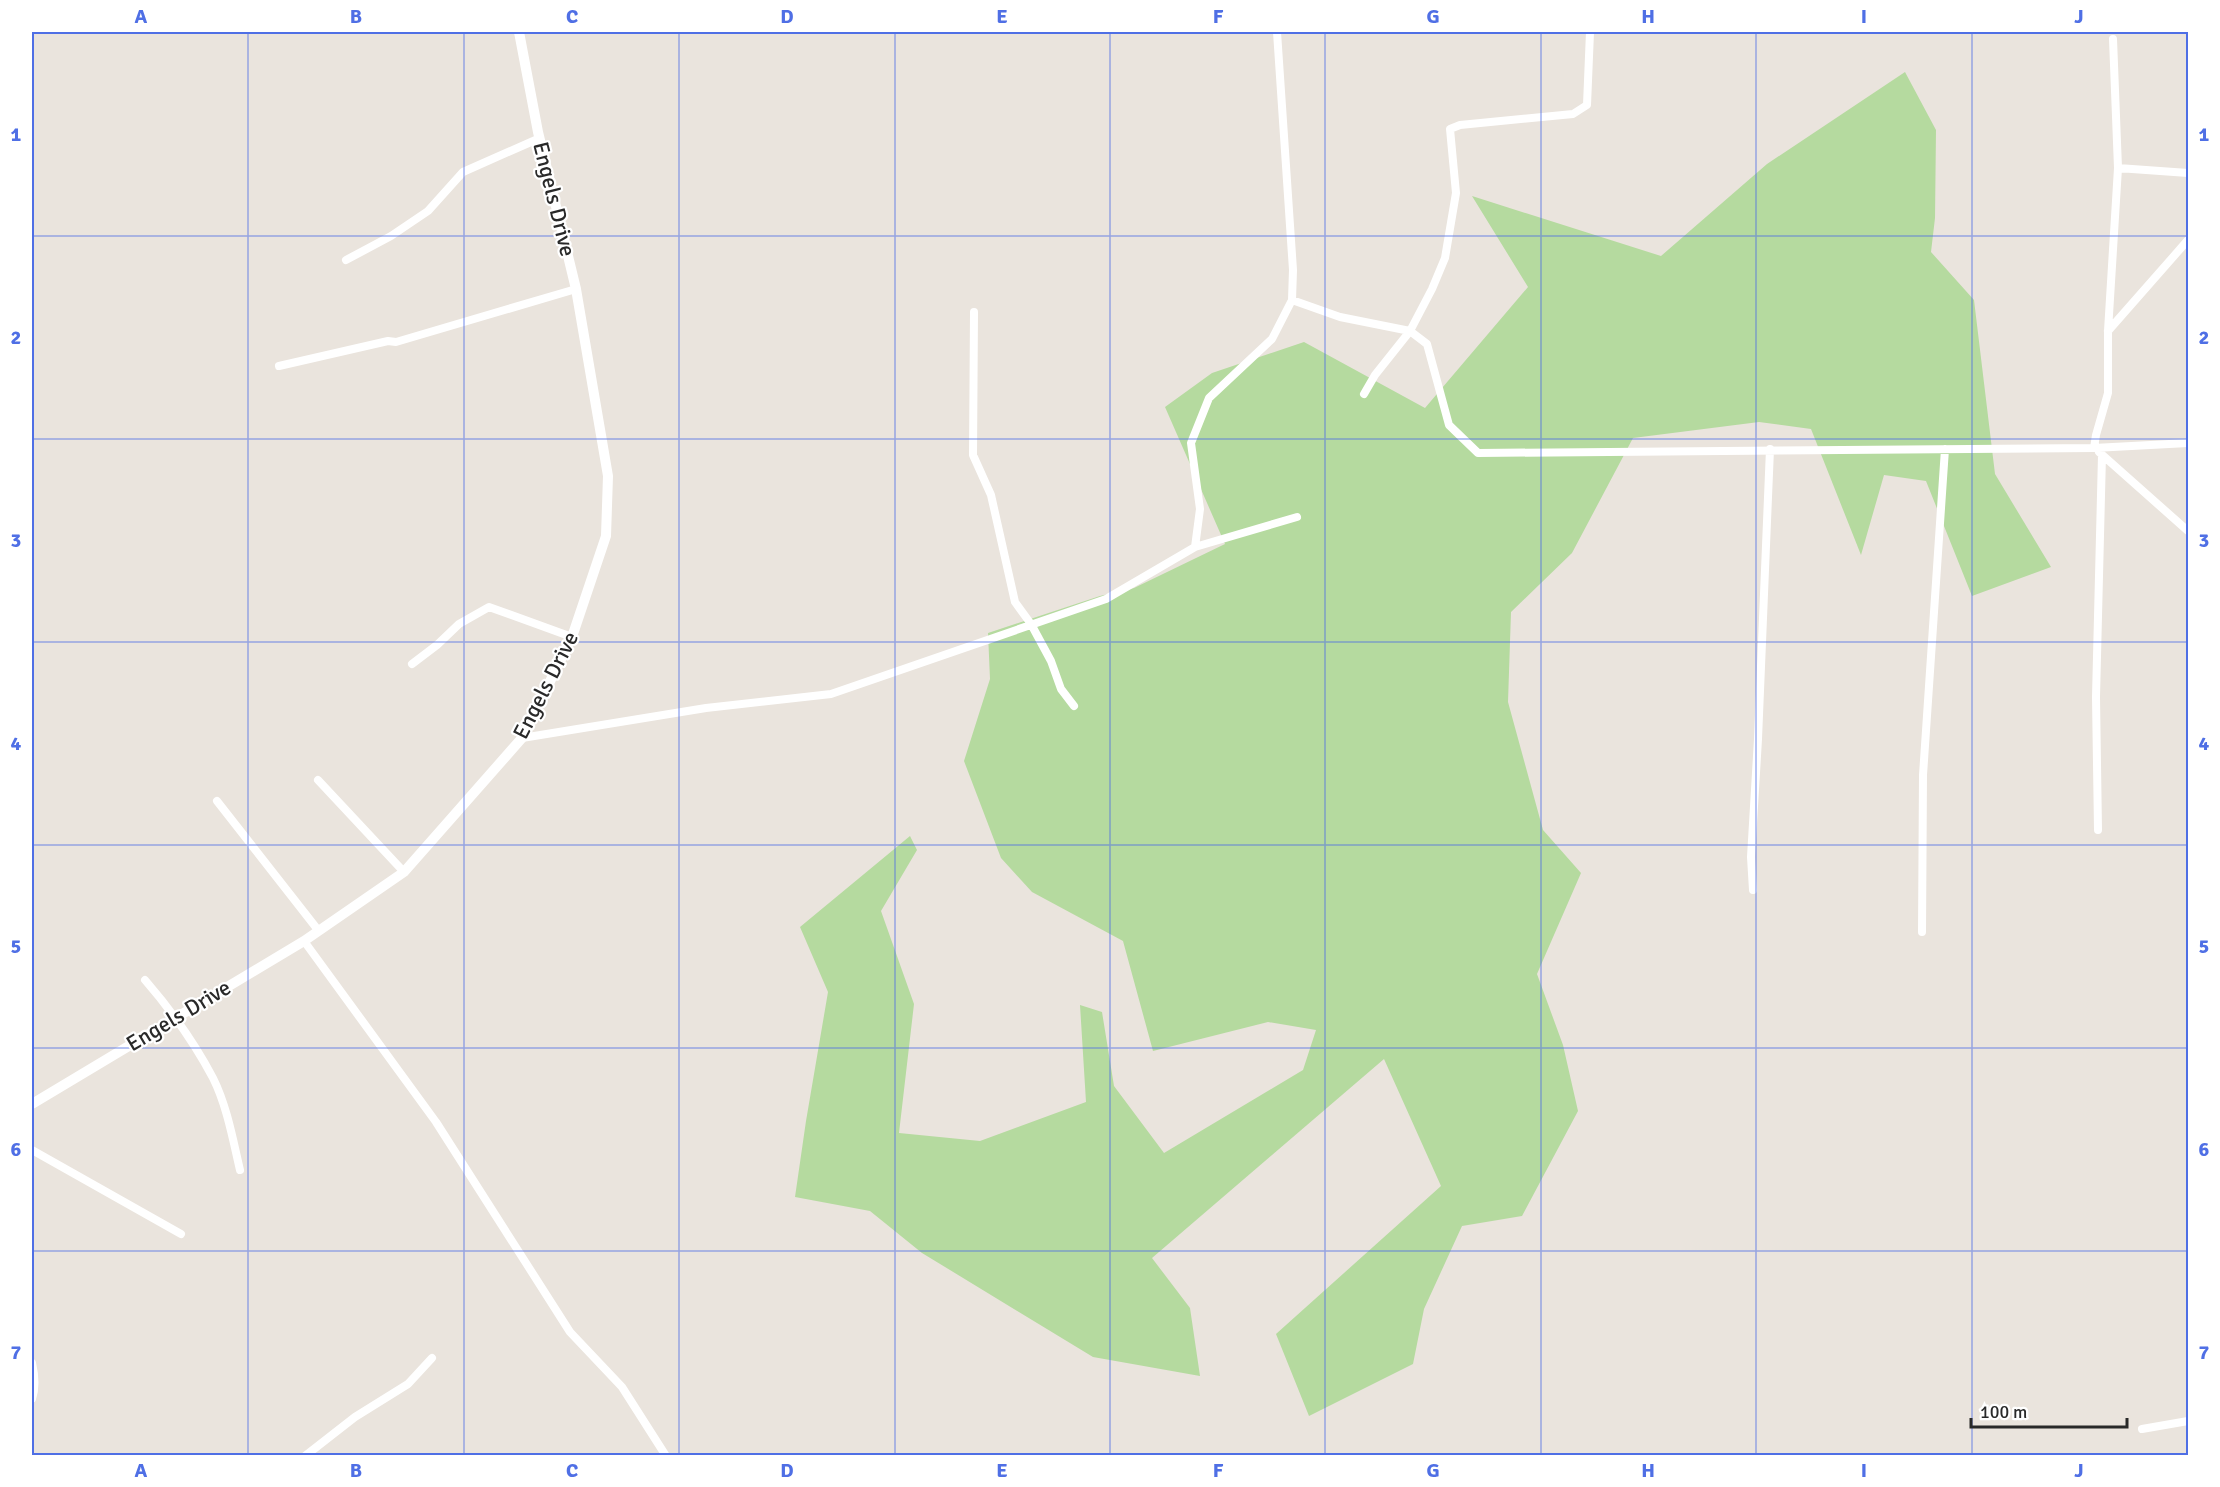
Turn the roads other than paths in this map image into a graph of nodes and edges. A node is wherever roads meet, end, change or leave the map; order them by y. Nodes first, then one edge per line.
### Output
1 (519, 32) edge
2 (1277, 32) edge
3 (1590, 32) edge
4 (2113, 39) dead end
5 (540, 138) junction
6 (2118, 168) junction
7 (2188, 173) edge
8 (2188, 240) edge
9 (346, 260) dead end
10 (576, 289) junction
11 (1292, 300) junction
12 (974, 312) dead end
13 (1410, 331) junction
14 (2108, 331) junction
15 (279, 366) dead end
16 (1364, 394) dead end
17 (2188, 443) edge
18 (1945, 448) junction
19 (2094, 448) junction
20 (1770, 450) junction
21 (2102, 454) junction
22 (1297, 517) dead end
23 (2188, 531) edge
24 (1195, 547) junction
25 (1031, 624) junction
26 (572, 637) junction
27 (412, 664) dead end
28 (1074, 706) dead end
29 (522, 738) junction
30 (318, 780) dead end
31 (217, 801) dead end
32 (2098, 830) dead end
33 (404, 872) junction
34 (1753, 890) dead end
35 (318, 930) junction
36 (1922, 932) dead end
37 (304, 941) junction
38 (145, 980) dead end
39 (176, 1016) junction
40 (32, 1101) edge
41 (32, 1150) edge
42 (240, 1170) dead end
43 (181, 1234) dead end
44 (432, 1358) dead end
45 (32, 1363) edge
46 (32, 1399) edge
47 (2188, 1420) edge
48 (2142, 1429) dead end
49 (304, 1455) edge
50 (666, 1455) edge

1 - 5 street, Engels Drive
2 - 11 street
3 - 13 street
4 - 6 street
5 - 9 street
5 - 10 street, Engels Drive
6 - 7 street
6 - 14 street
8 - 14 street
10 - 15 street
10 - 26 street, Engels Drive
11 - 13 street
11 - 24 street
12 - 25 street
13 - 16 street
13 - 20 street
14 - 19 street
17 - 19 street
18 - 19 street
18 - 20 street
18 - 36 street
19 - 21 street
20 - 34 street
21 - 23 street
21 - 32 street
22 - 24 street
24 - 25 street
25 - 28 street
25 - 29 street
26 - 27 street
26 - 29 street, Engels Drive
29 - 33 street, Engels Drive
30 - 33 street
31 - 35 street
33 - 35 street, Engels Drive
35 - 37 street, Engels Drive
37 - 39 street, Engels Drive
37 - 50 street
38 - 39 street
39 - 40 street, Engels Drive
39 - 42 street
41 - 43 street
44 - 49 street
45 - 46 street
47 - 48 street

